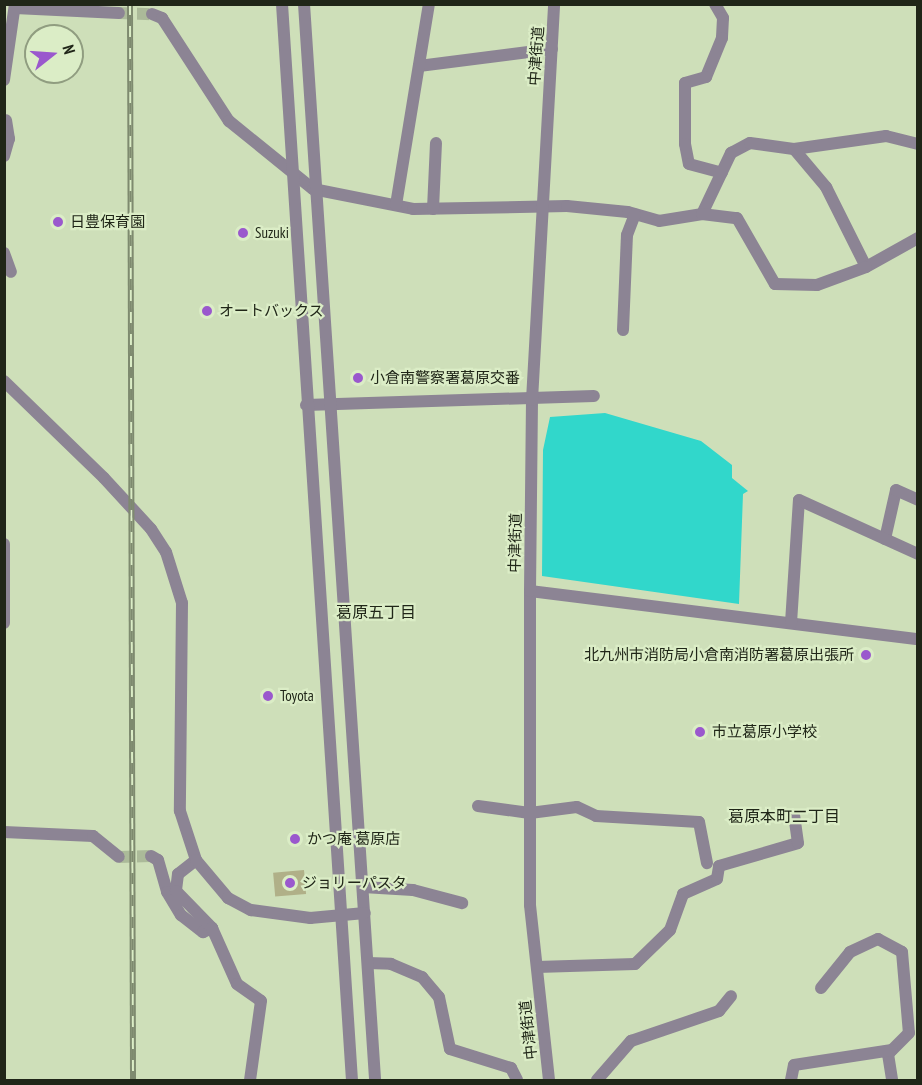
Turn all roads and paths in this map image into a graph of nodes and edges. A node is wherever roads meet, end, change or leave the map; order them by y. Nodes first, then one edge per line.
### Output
1 (282, 4) edge
2 (304, 4) edge
3 (429, 4) edge
4 (554, 4) edge
5 (715, 4) edge
6 (15, 6) edge
7 (119, 13) tunnel mouth
8 (152, 14) tunnel mouth
9 (552, 49) junction
10 (419, 66) junction
11 (4, 80) edge
12 (4, 106) edge
13 (5, 120) edge
14 (436, 143) dead end
15 (918, 144) edge
16 (794, 149) junction
17 (4, 156) edge
18 (289, 167) junction
19 (722, 173) junction
20 (313, 189) junction
21 (396, 206) junction
22 (541, 206) junction
23 (433, 208) junction
24 (635, 214) junction
25 (702, 214) junction
26 (918, 238) edge
27 (4, 253) edge
28 (866, 267) junction
29 (11, 272) dead end
30 (622, 330) dead end
31 (4, 381) edge
32 (594, 396) dead end
33 (532, 400) junction
34 (306, 405) junction
35 (332, 405) junction
36 (918, 500) edge
37 (885, 539) junction
38 (4, 544) edge
39 (918, 554) edge
40 (530, 591) junction
41 (4, 623) edge
42 (791, 623) junction
43 (918, 639) edge
44 (478, 806) dead end
45 (530, 813) junction
46 (794, 816) dead end
47 (4, 832) edge
48 (151, 856) dead end
49 (118, 857) tunnel mouth
50 (196, 861) junction
51 (707, 863) dead end
52 (363, 887) junction
53 (462, 903) dead end
54 (365, 913) junction
55 (341, 915) junction
56 (212, 928) junction
57 (368, 963) junction
58 (537, 967) junction
59 (821, 988) dead end
60 (731, 996) dead end
61 (892, 1050) junction
62 (250, 1080) edge
63 (352, 1080) edge
64 (375, 1080) edge
65 (517, 1080) edge
66 (549, 1080) edge
67 (597, 1080) edge
68 (791, 1080) edge
69 (892, 1080) edge

1 - 18 street
2 - 20 street
3 - 10 street
4 - 9 street, 中津街道
5 - 19 street
6 - 7 street
6 - 11 street
8 - 18 street
9 - 10 street
9 - 22 street, 中津街道
10 - 21 street
12 - 13 street
13 - 17 street
14 - 23 street
15 - 16 street
16 - 19 street
16 - 28 street
18 - 20 street
18 - 34 street
19 - 25 street
20 - 21 street
20 - 35 street
21 - 23 street
22 - 23 street
22 - 24 street
22 - 33 street, 中津街道
24 - 25 street
24 - 30 street
25 - 28 street
26 - 28 street
27 - 29 street
31 - 50 street
32 - 33 street
33 - 35 street
33 - 40 street, 中津街道
34 - 35 street
34 - 55 street
35 - 52 street
36 - 37 street
37 - 39 street
37 - 42 street
38 - 41 street
40 - 42 street
40 - 45 street, 中津街道
42 - 43 street
44 - 45 street
45 - 51 street
45 - 58 street, 中津街道
46 - 58 street
47 - 49 street
48 - 56 street
50 - 55 street
50 - 56 street
52 - 53 street
52 - 54 street
54 - 55 street
54 - 57 street
55 - 63 street
56 - 62 street
57 - 64 street
57 - 65 street
58 - 66 street, 中津街道
59 - 61 street
60 - 67 street
61 - 68 street
61 - 69 street

